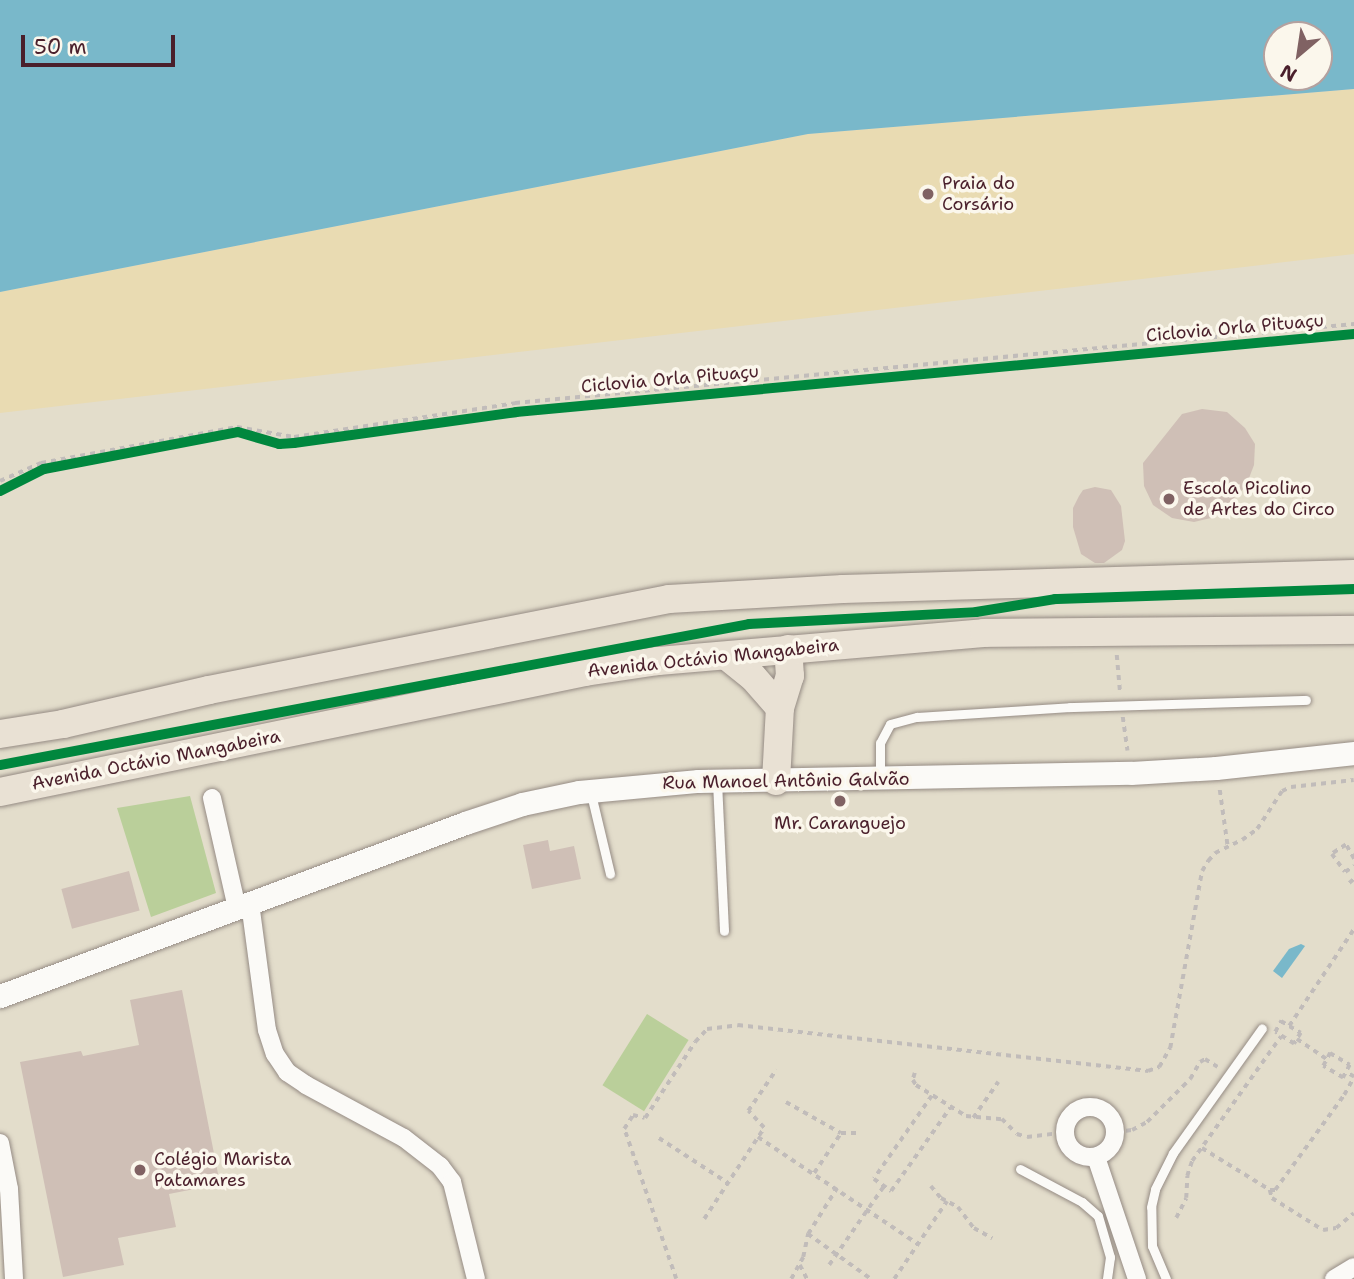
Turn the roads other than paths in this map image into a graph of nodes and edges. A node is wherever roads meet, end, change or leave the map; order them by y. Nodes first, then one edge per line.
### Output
1 (1354, 574) edge
2 (1354, 630) edge
3 (788, 649) junction
4 (728, 657) junction
5 (1306, 700) dead end
6 (780, 708) junction
7 (0, 734) edge
8 (1354, 752) edge
9 (880, 779) junction
10 (717, 780) junction
11 (776, 781) junction
12 (590, 790) junction
13 (0, 792) edge
14 (212, 798) dead end
15 (610, 874) dead end
16 (244, 906) junction
17 (724, 931) dead end
18 (0, 996) edge
19 (1262, 1028) dead end
20 (0, 1143) edge
21 (1096, 1157) junction
22 (1020, 1169) dead end
23 (1354, 1267) edge
24 (15, 1279) edge
25 (476, 1279) edge
26 (1107, 1279) edge
27 (1137, 1279) edge
28 (1166, 1279) edge
29 (1334, 1279) edge

1 - 7 main road
2 - 3 main road, Avenida Octávio Mangabeira
3 - 4 main road, Avenida Octávio Mangabeira
3 - 6 main road
4 - 6 main road
4 - 13 main road, Avenida Octávio Mangabeira
5 - 9 lane
6 - 11 main road
8 - 9 street, Rua Manoel Antônio Galvão
9 - 11 street, Rua Manoel Antônio Galvão
10 - 11 street, Rua Manoel Antônio Galvão
10 - 12 street, Rua Manoel Antônio Galvão
10 - 17 lane
12 - 15 lane
12 - 16 street, Rua Manoel Antônio Galvão
14 - 16 street
16 - 18 street, Rua Manoel Antônio Galvão
16 - 25 street
19 - 28 lane
20 - 24 street
21 - 21 street
21 - 27 street
22 - 26 lane
23 - 29 street

